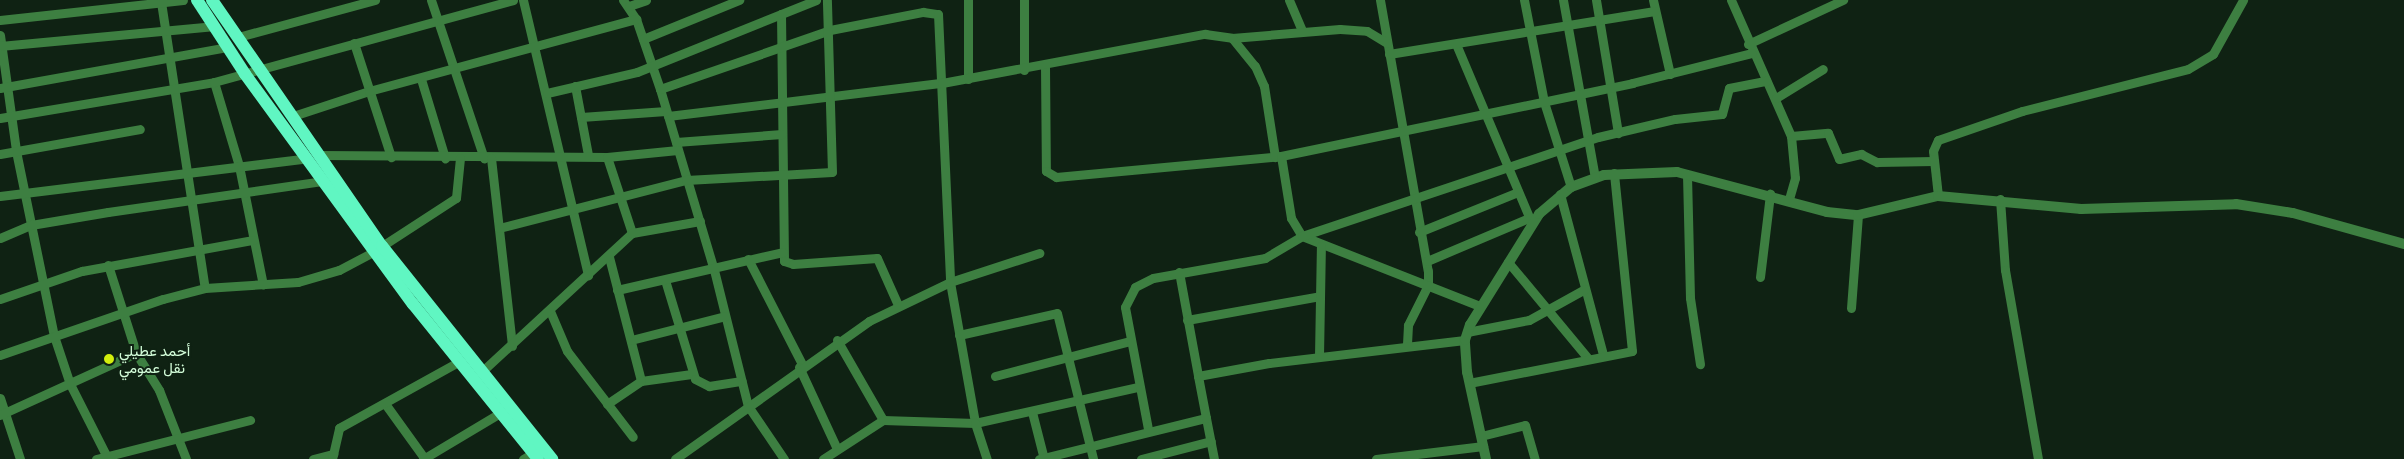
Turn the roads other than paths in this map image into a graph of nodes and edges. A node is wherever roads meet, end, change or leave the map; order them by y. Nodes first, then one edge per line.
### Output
1 (183, 0) edge
2 (198, 0) edge
3 (212, 0) edge
4 (375, 0) edge
5 (431, 0) edge
6 (513, 0) edge
7 (523, 0) edge
8 (646, 0) edge
9 (739, 0) edge
10 (816, 0) edge
11 (826, 0) edge
12 (968, 0) edge
13 (1024, 0) edge
14 (1288, 0) edge
15 (1380, 0) edge
16 (1524, 0) edge
17 (1563, 0) edge
18 (1596, 0) edge
19 (1652, 0) edge
20 (1731, 0) edge
21 (1843, 0) edge
22 (2243, 0) edge
23 (161, 2) junction
24 (626, 3) edge
25 (800, 3) edge
26 (1655, 11) junction
27 (781, 14) junction
28 (636, 19) junction
29 (0, 20) edge
30 (1600, 22) junction
31 (438, 23) junction
32 (215, 26) junction
33 (1568, 28) junction
34 (164, 30) junction
35 (830, 30) junction
36 (1302, 30) junction
37 (1530, 34) junction
38 (0, 35) edge
39 (238, 37) junction
40 (1232, 38) junction
41 (643, 39) junction
42 (354, 43) junction
43 (1387, 43) junction
44 (782, 44) junction
45 (1456, 44) junction
46 (1, 46) edge
47 (536, 46) junction
48 (228, 47) junction
49 (1750, 48) junction
50 (1389, 54) junction
51 (169, 58) junction
52 (651, 64) junction
53 (1046, 66) junction
54 (454, 69) junction
55 (1823, 69) dead end
56 (260, 70) junction
57 (1024, 70) junction
58 (246, 74) junction
59 (1670, 74) junction
60 (420, 79) junction
61 (968, 79) junction
62 (1766, 81) junction
63 (214, 82) junction
64 (942, 83) junction
65 (575, 86) junction
66 (4, 88) edge
67 (1609, 88) junction
68 (660, 89) junction
69 (173, 90) junction
70 (369, 90) junction
71 (546, 93) junction
72 (1578, 95) junction
73 (1776, 98) junction
74 (829, 99) junction
75 (1544, 102) junction
76 (783, 105) junction
77 (667, 113) junction
78 (1483, 113) junction
79 (11, 116) junction
80 (293, 116) junction
81 (581, 117) junction
82 (0, 118) edge
83 (140, 129) dead end
84 (1401, 129) junction
85 (1618, 133) junction
86 (782, 134) junction
87 (1791, 136) junction
88 (1589, 142) junction
89 (677, 146) junction
90 (16, 151) junction
91 (1560, 152) junction
92 (0, 154) edge
93 (559, 154) junction
94 (588, 155) junction
95 (1278, 156) junction
96 (314, 157) junction
97 (391, 157) junction
98 (607, 157) junction
99 (444, 158) junction
100 (460, 158) junction
101 (487, 158) junction
102 (1934, 161) junction
103 (239, 166) junction
104 (1507, 168) junction
105 (1614, 173) junction
106 (187, 174) junction
107 (1687, 174) junction
108 (782, 176) junction
109 (1595, 177) junction
110 (686, 180) junction
111 (324, 182) junction
112 (1571, 187) junction
113 (1518, 192) junction
114 (24, 193) junction
115 (243, 194) junction
116 (1560, 194) junction
117 (1770, 194) junction
118 (0, 196) edge
119 (1938, 196) junction
120 (618, 197) junction
121 (1788, 199) junction
122 (2000, 199) junction
123 (1413, 200) junction
124 (191, 203) junction
125 (571, 207) junction
126 (1858, 215) junction
127 (700, 220) junction
128 (1530, 221) junction
129 (32, 225) junction
130 (499, 228) junction
131 (1419, 232) junction
132 (632, 233) junction
133 (1302, 236) junction
134 (0, 238) edge
135 (253, 240) junction
136 (2404, 244) edge
137 (1321, 246) junction
138 (199, 247) junction
139 (379, 249) junction
140 (783, 252) junction
141 (1039, 252) dead end
142 (608, 257) junction
143 (748, 260) junction
144 (1427, 261) junction
145 (1508, 262) junction
146 (108, 266) junction
147 (714, 270) junction
148 (1179, 272) junction
149 (588, 275) junction
150 (1760, 277) dead end
151 (665, 280) junction
152 (950, 282) junction
153 (41, 283) junction
154 (263, 285) junction
155 (1428, 286) junction
156 (205, 288) junction
157 (1585, 289) junction
158 (617, 290) junction
159 (1320, 296) junction
160 (0, 299) edge
161 (898, 305) junction
162 (1480, 306) junction
163 (1851, 308) dead end
164 (550, 311) junction
165 (1550, 311) junction
166 (120, 313) junction
167 (725, 316) junction
168 (1188, 320) junction
169 (680, 326) junction
170 (959, 335) junction
171 (54, 336) junction
172 (1466, 336) junction
173 (631, 340) junction
174 (837, 340) junction
175 (1130, 341) junction
176 (512, 346) junction
177 (1407, 346) junction
178 (136, 353) junction
179 (1603, 354) junction
180 (0, 355) edge
181 (1070, 356) junction
182 (1319, 356) junction
183 (1586, 357) junction
184 (458, 362) junction
185 (1700, 364) dead end
186 (801, 365) junction
187 (692, 374) junction
188 (476, 376) junction
189 (995, 376) dead end
190 (1198, 376) junction
191 (641, 381) junction
192 (742, 381) junction
193 (1469, 383) junction
194 (70, 384) junction
195 (1137, 387) junction
196 (0, 398) edge
197 (1079, 401) junction
198 (607, 404) junction
199 (386, 405) junction
200 (748, 406) junction
201 (1032, 412) junction
202 (500, 413) junction
203 (2, 414) edge
204 (1206, 418) junction
205 (250, 420) dead end
206 (883, 420) junction
207 (975, 423) junction
208 (1148, 429) junction
209 (633, 437) dead end
210 (179, 438) junction
211 (1211, 441) junction
212 (1482, 441) junction
213 (1090, 447) junction
214 (837, 449) junction
215 (332, 456) edge
216 (531, 457) edge
217 (1154, 457) edge
218 (107, 458) edge
219 (20, 459) edge
220 (96, 459) edge
221 (186, 459) edge
222 (313, 459) edge
223 (424, 459) edge
224 (552, 459) edge
225 (675, 459) edge
226 (784, 459) edge
227 (823, 459) edge
228 (987, 459) edge
229 (1042, 459) edge
230 (1093, 459) edge
231 (1141, 459) edge
232 (1214, 459) edge
233 (1376, 459) edge
234 (1486, 459) edge
235 (1535, 459) edge
236 (2038, 459) edge

1 - 23 street
2 - 32 main road
3 - 39 main road
4 - 39 street
5 - 31 street
6 - 31 street
7 - 47 street
8 - 24 street
9 - 41 street
10 - 25 street
11 - 35 street
12 - 61 street
13 - 57 street
14 - 36 street
15 - 43 street
16 - 37 street
17 - 33 street
18 - 30 street
19 - 26 street
20 - 49 street
21 - 49 street
22 - 102 street
23 - 29 street
23 - 34 street
24 - 28 street
25 - 27 street
26 - 30 street
26 - 59 street
27 - 44 street
27 - 52 street
28 - 41 street
28 - 47 street
30 - 33 street
30 - 67 street
31 - 42 street
31 - 54 street
32 - 34 street
32 - 48 main road
33 - 37 street
33 - 72 street
34 - 46 street
34 - 51 street
35 - 44 street
35 - 64 street
35 - 74 street
36 - 40 street
36 - 43 street
37 - 45 street
37 - 75 street
38 - 46 street
39 - 56 main road
40 - 53 street
40 - 95 street
41 - 52 street
42 - 56 street
42 - 70 street
43 - 50 street
44 - 68 street
44 - 76 street
45 - 50 street
45 - 78 street
46 - 66 street
47 - 54 street
47 - 71 street
48 - 51 street
48 - 58 main road
49 - 59 street
49 - 62 street
50 - 84 street
51 - 66 street
51 - 69 street
52 - 65 street
52 - 68 street
53 - 57 street
53 - 95 street
54 - 60 street
54 - 101 street
55 - 73 street
56 - 58 street
56 - 80 main road
57 - 61 street
58 - 63 street
58 - 96 main road
59 - 67 street
60 - 70 street
60 - 99 street
61 - 64 street
62 - 73 street
62 - 85 street
63 - 69 street
63 - 103 street
64 - 74 street
64 - 152 street
65 - 71 street
65 - 81 street
66 - 79 street
67 - 72 street
67 - 85 street
68 - 77 street
69 - 79 street
69 - 106 street
70 - 80 street
70 - 97 street
71 - 93 street
72 - 75 street
72 - 88 street
73 - 87 street
74 - 76 street
74 - 108 street
75 - 78 street
75 - 91 street
76 - 77 street
76 - 86 street
77 - 81 street
77 - 89 street
78 - 84 street
78 - 104 street
79 - 82 street
79 - 90 street
80 - 96 main road
81 - 94 street
83 - 90 street
84 - 95 street
84 - 123 street
85 - 88 street
86 - 89 street
86 - 108 street
87 - 102 street
87 - 121 street
88 - 91 street
88 - 109 street
89 - 98 street
89 - 110 street
90 - 92 street
90 - 114 street
91 - 104 street
91 - 112 street
93 - 94 street
93 - 101 street
93 - 125 street
94 - 98 street
95 - 133 street
96 - 97 street
96 - 103 street
96 - 111 main road
96 - 139 main road
97 - 99 street
98 - 120 street
99 - 100 street
100 - 101 street
100 - 139 street
101 - 130 street
102 - 119 street
103 - 106 street
103 - 115 street
104 - 113 street
104 - 123 street
105 - 107 street
105 - 109 street
105 - 179 street
106 - 114 street
106 - 124 street
107 - 117 street
107 - 185 street
108 - 110 street
108 - 140 street
109 - 112 street
110 - 120 street
110 - 127 street
111 - 115 street
111 - 139 main road
112 - 116 street
113 - 128 street
113 - 131 street
114 - 118 street
114 - 129 street
115 - 124 street
115 - 135 street
116 - 128 street
116 - 157 street
117 - 121 street
117 - 150 street
119 - 122 street
119 - 126 street
120 - 125 street
120 - 132 street
121 - 126 street
122 - 136 street
122 - 236 street
123 - 131 street
123 - 133 street
124 - 129 street
124 - 138 street
125 - 130 street
125 - 149 street
126 - 163 street
127 - 132 street
127 - 147 street
128 - 144 street
128 - 145 street
129 - 134 street
129 - 153 street
130 - 176 street
131 - 144 street
132 - 142 street
133 - 137 street
133 - 148 street
135 - 138 street
135 - 154 street
137 - 155 street
137 - 159 street
138 - 146 street
138 - 156 street
139 - 154 street
139 - 184 main road
139 - 188 main road
140 - 143 street
140 - 161 street
141 - 152 street
142 - 149 street
142 - 158 street
143 - 147 street
143 - 186 street
144 - 155 street
145 - 162 street
145 - 165 street
146 - 153 street
146 - 166 street
147 - 151 street
147 - 167 street
148 - 168 street
148 - 175 street
149 - 164 street
151 - 158 street
151 - 169 street
152 - 161 street
152 - 170 street
153 - 160 street
153 - 171 street
154 - 156 street
155 - 162 street
155 - 177 street
156 - 166 street
157 - 165 street
157 - 179 street
158 - 173 street
159 - 168 street
159 - 182 street
161 - 174 street
162 - 172 street
164 - 176 street
164 - 198 street
165 - 172 street
165 - 183 street
166 - 171 street
166 - 178 street
167 - 169 street
167 - 192 street
168 - 190 street
169 - 173 street
169 - 187 street
170 - 181 street
170 - 207 street
171 - 180 street
171 - 194 street
172 - 177 street
172 - 193 street
173 - 191 street
174 - 186 street
174 - 206 street
175 - 181 street
175 - 195 street
176 - 188 street
177 - 182 street
178 - 194 street
178 - 210 street
179 - 183 street
181 - 189 street
181 - 197 street
182 - 190 street
183 - 193 street
184 - 188 main road
184 - 199 street
186 - 200 street
186 - 214 street
187 - 191 street
187 - 192 street
188 - 202 main road
188 - 224 main road
190 - 204 street
191 - 198 street
192 - 200 street
193 - 212 street
194 - 203 street
194 - 218 street
195 - 197 street
195 - 208 street
196 - 203 street
197 - 201 street
197 - 213 street
198 - 209 street
199 - 215 street
199 - 223 street
200 - 225 street
200 - 226 street
201 - 207 street
201 - 229 street
202 - 216 main road
202 - 223 street
203 - 219 street
204 - 208 street
204 - 211 street
205 - 210 street
206 - 207 street
206 - 214 street
207 - 228 street
208 - 213 street
210 - 218 street
210 - 221 street
211 - 217 street
211 - 232 street
212 - 233 street
212 - 234 street
212 - 235 street
213 - 229 street
213 - 230 street
214 - 227 street
215 - 222 street
217 - 231 street
218 - 220 street

